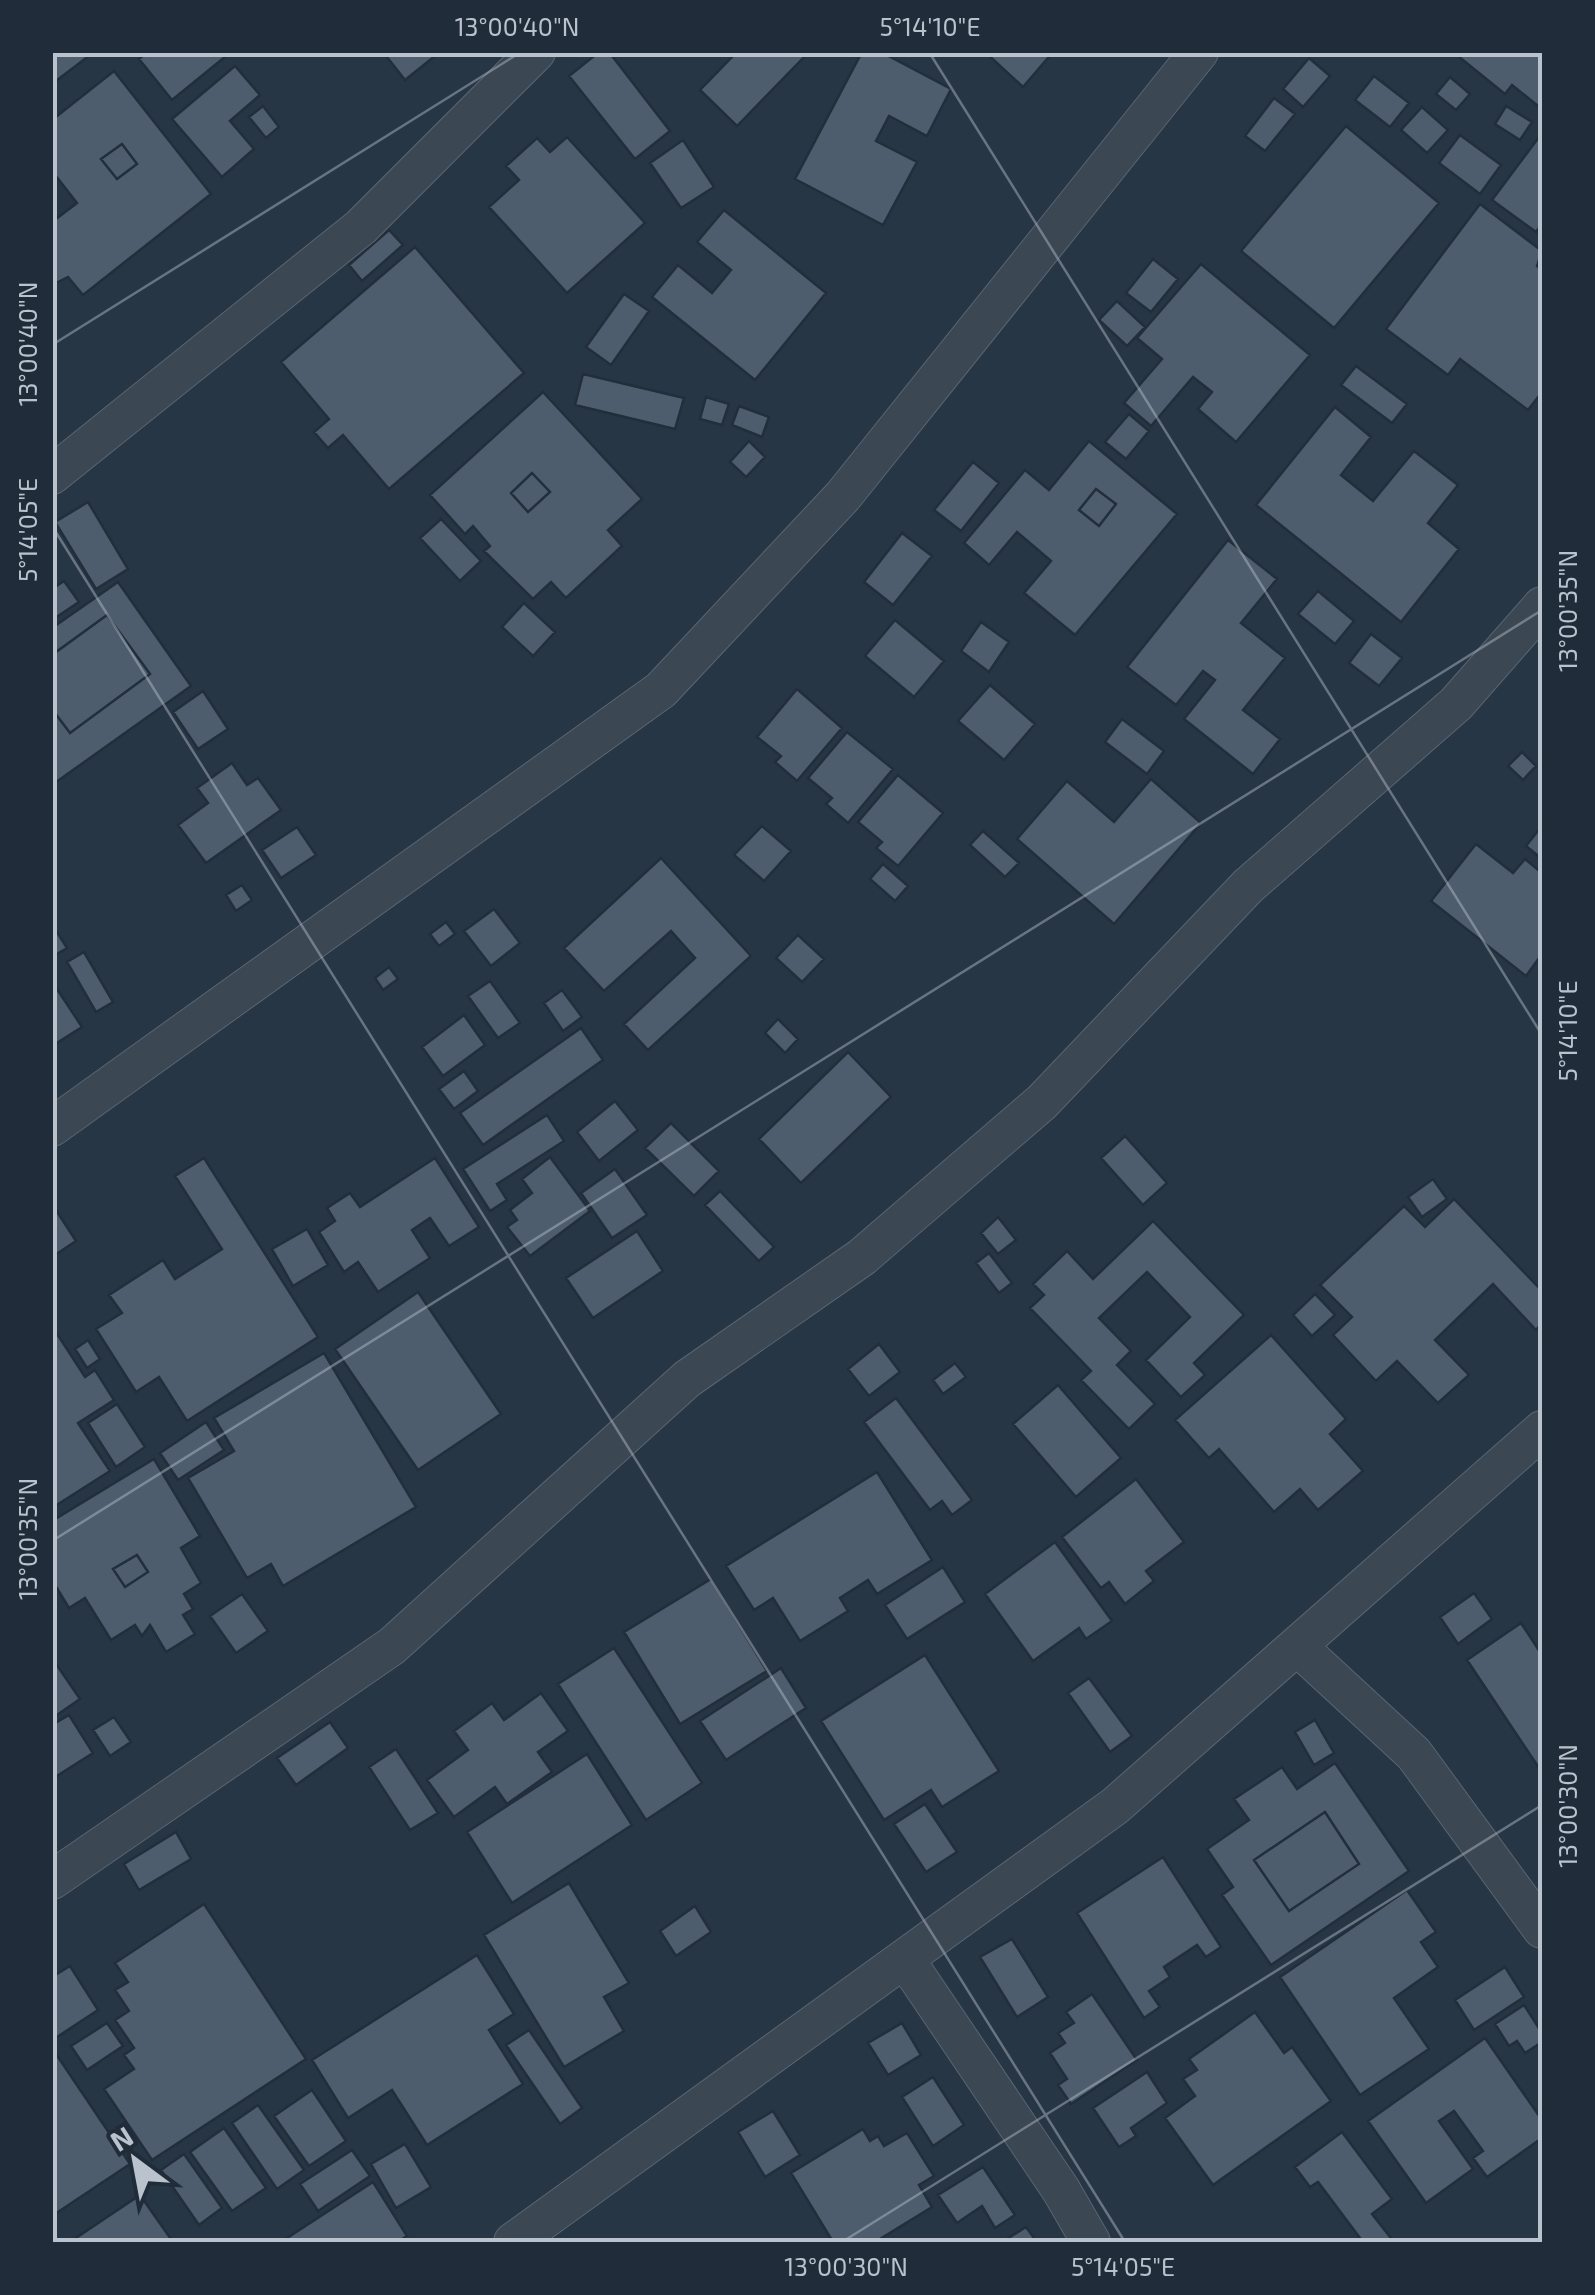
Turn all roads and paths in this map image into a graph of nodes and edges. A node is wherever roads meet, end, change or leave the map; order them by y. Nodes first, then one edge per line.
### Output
1 (536, 52) edge
2 (1199, 52) edge
3 (52, 476) edge
4 (1542, 606) edge
5 (52, 1127) edge
6 (1542, 1430) edge
7 (1297, 1646) junction
8 (52, 1880) edge
9 (1542, 1930) edge
10 (905, 1959) junction
11 (514, 2242) edge
12 (1090, 2242) edge

1 - 3 street
2 - 5 street
4 - 8 street
6 - 7 street
7 - 9 street
7 - 10 street
10 - 11 street
10 - 12 street

